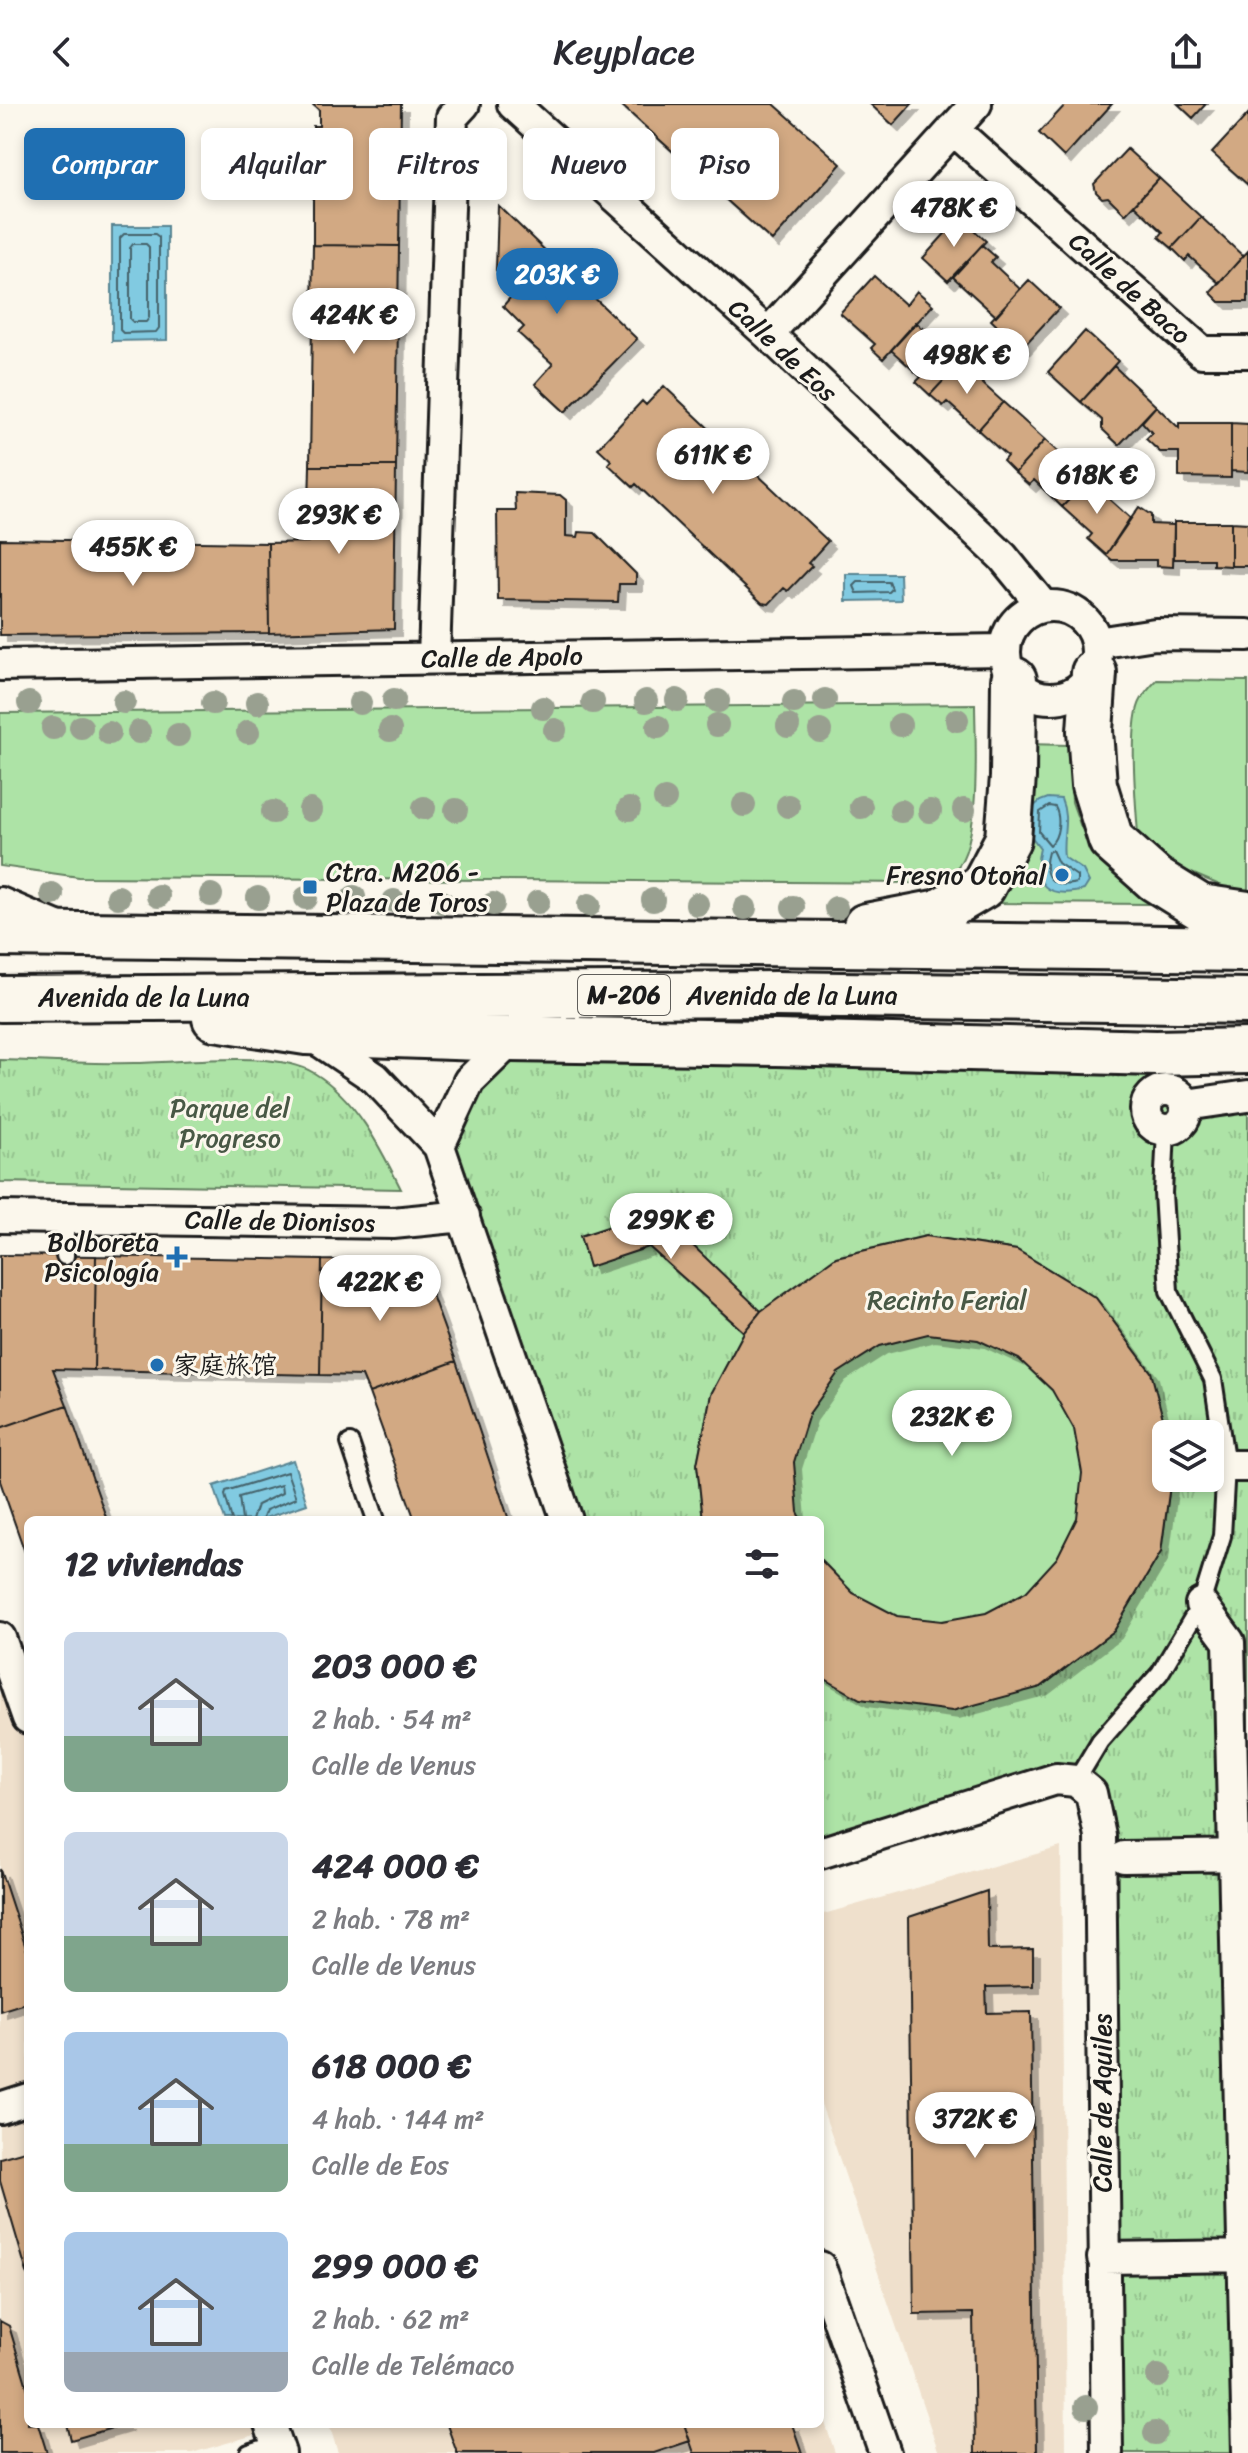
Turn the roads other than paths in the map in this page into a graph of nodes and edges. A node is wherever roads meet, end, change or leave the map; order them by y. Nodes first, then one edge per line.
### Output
1 (464, 104) edge
2 (513, 104) edge
3 (976, 104) edge
4 (953, 129) junction
5 (768, 334) junction
6 (1248, 352) edge
7 (1043, 606) junction
8 (1248, 635) edge
9 (434, 658) junction
10 (1096, 658) junction
11 (0, 665) edge
12 (1009, 665) junction
13 (0, 903) edge
14 (1248, 914) edge
15 (0, 934) edge
16 (75, 935) junction
17 (778, 944) junction
18 (1248, 949) edge
19 (74, 997) junction
20 (0, 999) edge
21 (1248, 1001) edge
22 (306, 1032) junction
23 (512, 1039) junction
24 (1248, 1051) edge
25 (1168, 1083) junction
26 (1248, 1096) edge
27 (1166, 1130) joint
28 (439, 1146) junction
29 (464, 1216) junction
30 (0, 1217) edge
31 (65, 1218) junction
32 (65, 1256) dead end
33 (350, 1443) dead end
34 (1237, 1466) edge
35 (375, 1516) edge
36 (566, 1516) edge
37 (1201, 1604) junction
38 (0, 1638) edge
39 (24, 1707) edge
40 (1066, 1780) junction
41 (824, 1852) edge
42 (1241, 1855) edge
43 (1124, 1857) dead end
44 (24, 2100) edge
45 (0, 2108) edge
46 (1245, 2256) edge
47 (1103, 2258) junction
48 (824, 2278) edge
49 (885, 2453) edge
50 (1107, 2453) edge
51 (1248, 2453) edge

1 - 9 street
2 - 5 street, Calle de Eos
3 - 4 street
4 - 5 street
4 - 6 street, Calle de Baco
5 - 7 street, Calle de Eos
7 - 10 street
7 - 12 street
8 - 10 street
9 - 11 street, Calle de Apolo
9 - 12 street, Calle de Apolo
10 - 12 street
10 - 14 main road
12 - 17 main road
13 - 16 street
15 - 16 main road, Avenida de la Luna / M-206
16 - 17 main road, Avenida de la Luna / M-206
17 - 18 main road, Avenida de la Luna / M-206
19 - 20 main road, Avenida de la Luna / M-206
19 - 21 main road, Avenida de la Luna / M-206
19 - 22 main road
22 - 23 main road
22 - 28 street
23 - 25 main road
23 - 28 street
24 - 25 main road
25 - 26 street
25 - 27 street
27 - 34 lane
28 - 29 street
29 - 31 street, Calle de Dionisos
29 - 36 street
30 - 31 street, Calle de Dionisos
31 - 32 lane
33 - 35 lane
34 - 37 lane
37 - 40 lane
37 - 42 street
38 - 39 street
40 - 41 street
40 - 47 street, Calle de Aquiles
42 - 43 street
42 - 46 street
44 - 45 street
46 - 47 street
46 - 51 street
47 - 50 street, Calle de Aquiles
48 - 49 street

